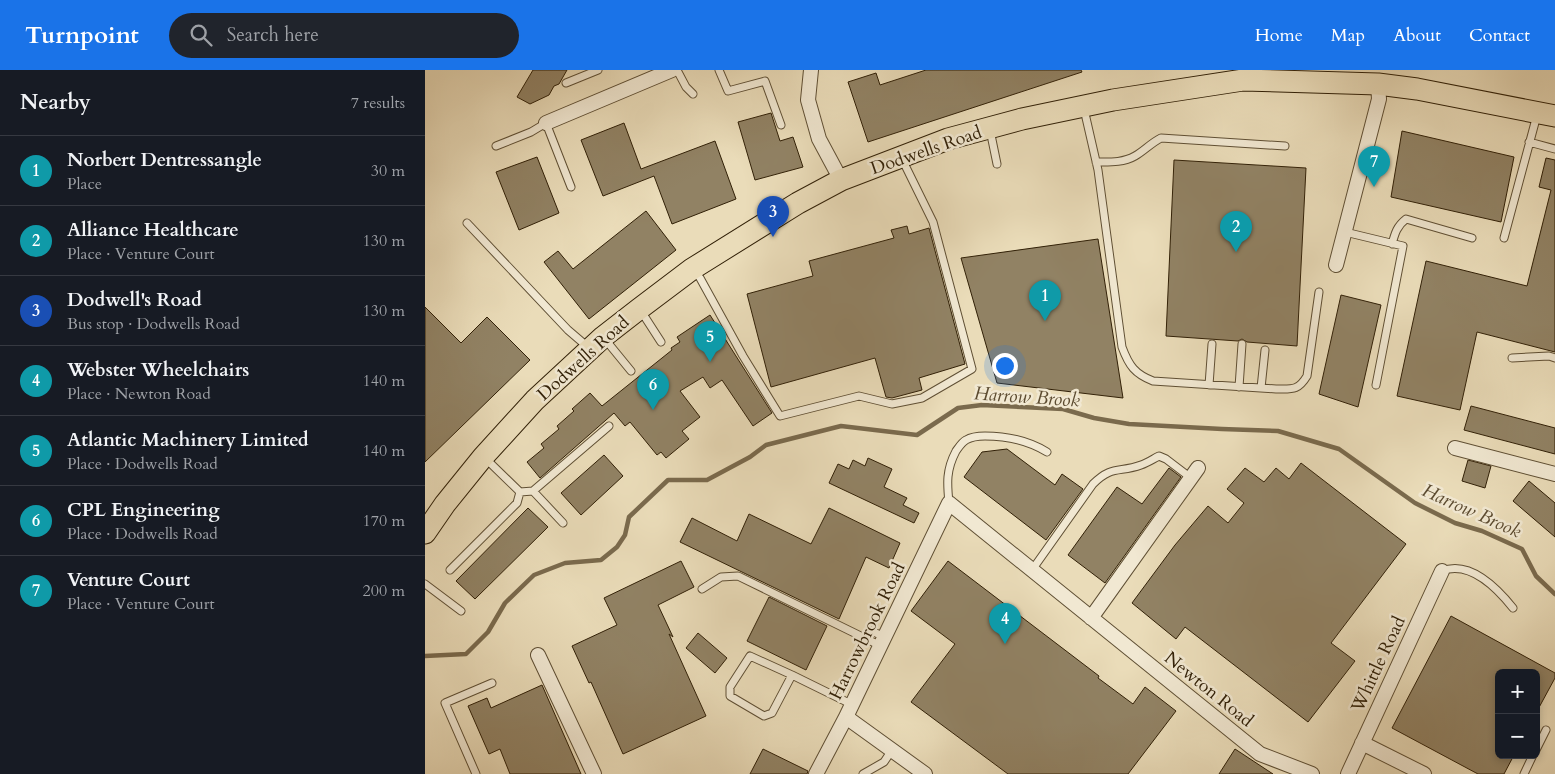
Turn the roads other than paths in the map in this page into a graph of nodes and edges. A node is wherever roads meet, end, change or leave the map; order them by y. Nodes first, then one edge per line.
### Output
1 (598, 70) edge
2 (671, 70) edge
3 (677, 70) edge
4 (719, 70) edge
5 (811, 70) edge
6 (566, 83) dead end
7 (1378, 84) junction
8 (693, 94) dead end
9 (1084, 106) junction
10 (1546, 114) edge
11 (546, 123) junction
12 (781, 125) dead end
13 (989, 128) junction
14 (1529, 142) junction
15 (496, 146) dead end
16 (1285, 146) dead end
17 (1555, 149) edge
18 (901, 156) junction
19 (1096, 162) junction
20 (997, 164) dead end
21 (841, 180) junction
22 (571, 186) dead end
23 (467, 223) dead end
24 (1345, 232) junction
25 (1472, 238) dead end
26 (1504, 238) dead end
27 (1392, 244) junction
28 (1336, 265) dead end
29 (692, 269) junction
30 (1319, 292) dead end
31 (639, 309) junction
32 (661, 342) dead end
33 (596, 343) junction
34 (1212, 344) dead end
35 (1242, 344) dead end
36 (1265, 350) dead end
37 (1512, 358) dead end
38 (1555, 358) edge
39 (631, 371) dead end
40 (1209, 385) junction
41 (1376, 385) dead end
42 (1239, 387) junction
43 (1261, 388) junction
44 (609, 426) dead end
45 (1455, 448) dead end
46 (1047, 452) dead end
47 (483, 457) junction
48 (1195, 473) joint
49 (1555, 474) edge
50 (533, 491) junction
51 (520, 492) junction
52 (949, 503) junction
53 (563, 523) dead end
54 (425, 533) edge
55 (450, 570) dead end
56 (1032, 570) junction
57 (1442, 571) joint
58 (425, 584) edge
59 (702, 589) dead end
60 (1513, 608) dead end
61 (461, 611) dead end
62 (1091, 618) junction
63 (869, 630) dead end
64 (883, 641) junction
65 (538, 655) dead end
66 (792, 675) junction
67 (492, 683) dead end
68 (849, 711) junction
69 (1546, 730) dead end
70 (1540, 742) edge
71 (1362, 743) junction
72 (892, 750) junction
73 (1531, 759) edge
74 (476, 774) edge
75 (594, 774) edge
76 (816, 774) edge
77 (863, 774) edge
78 (925, 774) edge
79 (1312, 774) edge
80 (1348, 774) edge
81 (1424, 774) edge
82 (1524, 774) edge

1 - 6 lane
2 - 11 street
3 - 8 lane
4 - 12 lane
5 - 21 street
7 - 9 main road, Dodwells Road
7 - 10 main road, Dodwells Road
7 - 24 street
9 - 13 main road, Dodwells Road
9 - 19 lane
10 - 14 lane
11 - 15 lane
11 - 22 lane
13 - 18 main road, Dodwells Road
13 - 20 lane
14 - 17 lane
14 - 26 lane
16 - 19 lane
18 - 21 main road, Dodwells Road
18 - 29 lane
19 - 40 lane
21 - 29 main road, Dodwells Road
23 - 33 lane
24 - 27 lane
24 - 28 street
25 - 27 lane
27 - 41 lane
29 - 31 main road, Dodwells Road
30 - 43 lane
31 - 32 lane
31 - 33 main road, Dodwells Road
33 - 39 lane
33 - 47 main road, Dodwells Road
34 - 40 lane
35 - 42 lane
36 - 43 lane
37 - 38 lane
40 - 42 lane
42 - 43 lane
44 - 50 lane
45 - 49 street
46 - 52 lane
47 - 51 lane
47 - 54 main road, Dodwells Road
48 - 56 lane
48 - 62 street
50 - 51 lane
50 - 53 lane
51 - 55 lane
52 - 56 street, Newton Road
52 - 64 street, Harrowbrook Road
56 - 62 street, Newton Road
57 - 60 lane
57 - 71 street, Whittle Road
58 - 61 lane
59 - 64 lane
62 - 79 street, Newton Road
63 - 64 lane
64 - 68 street, Harrowbrook Road
65 - 75 street
66 - 66 lane
66 - 68 lane
67 - 74 lane
68 - 72 street
68 - 76 street, Harrowbrook Road
69 - 70 lane
71 - 80 street, Whittle Road
71 - 81 street
72 - 77 lane
72 - 78 street
73 - 82 lane

